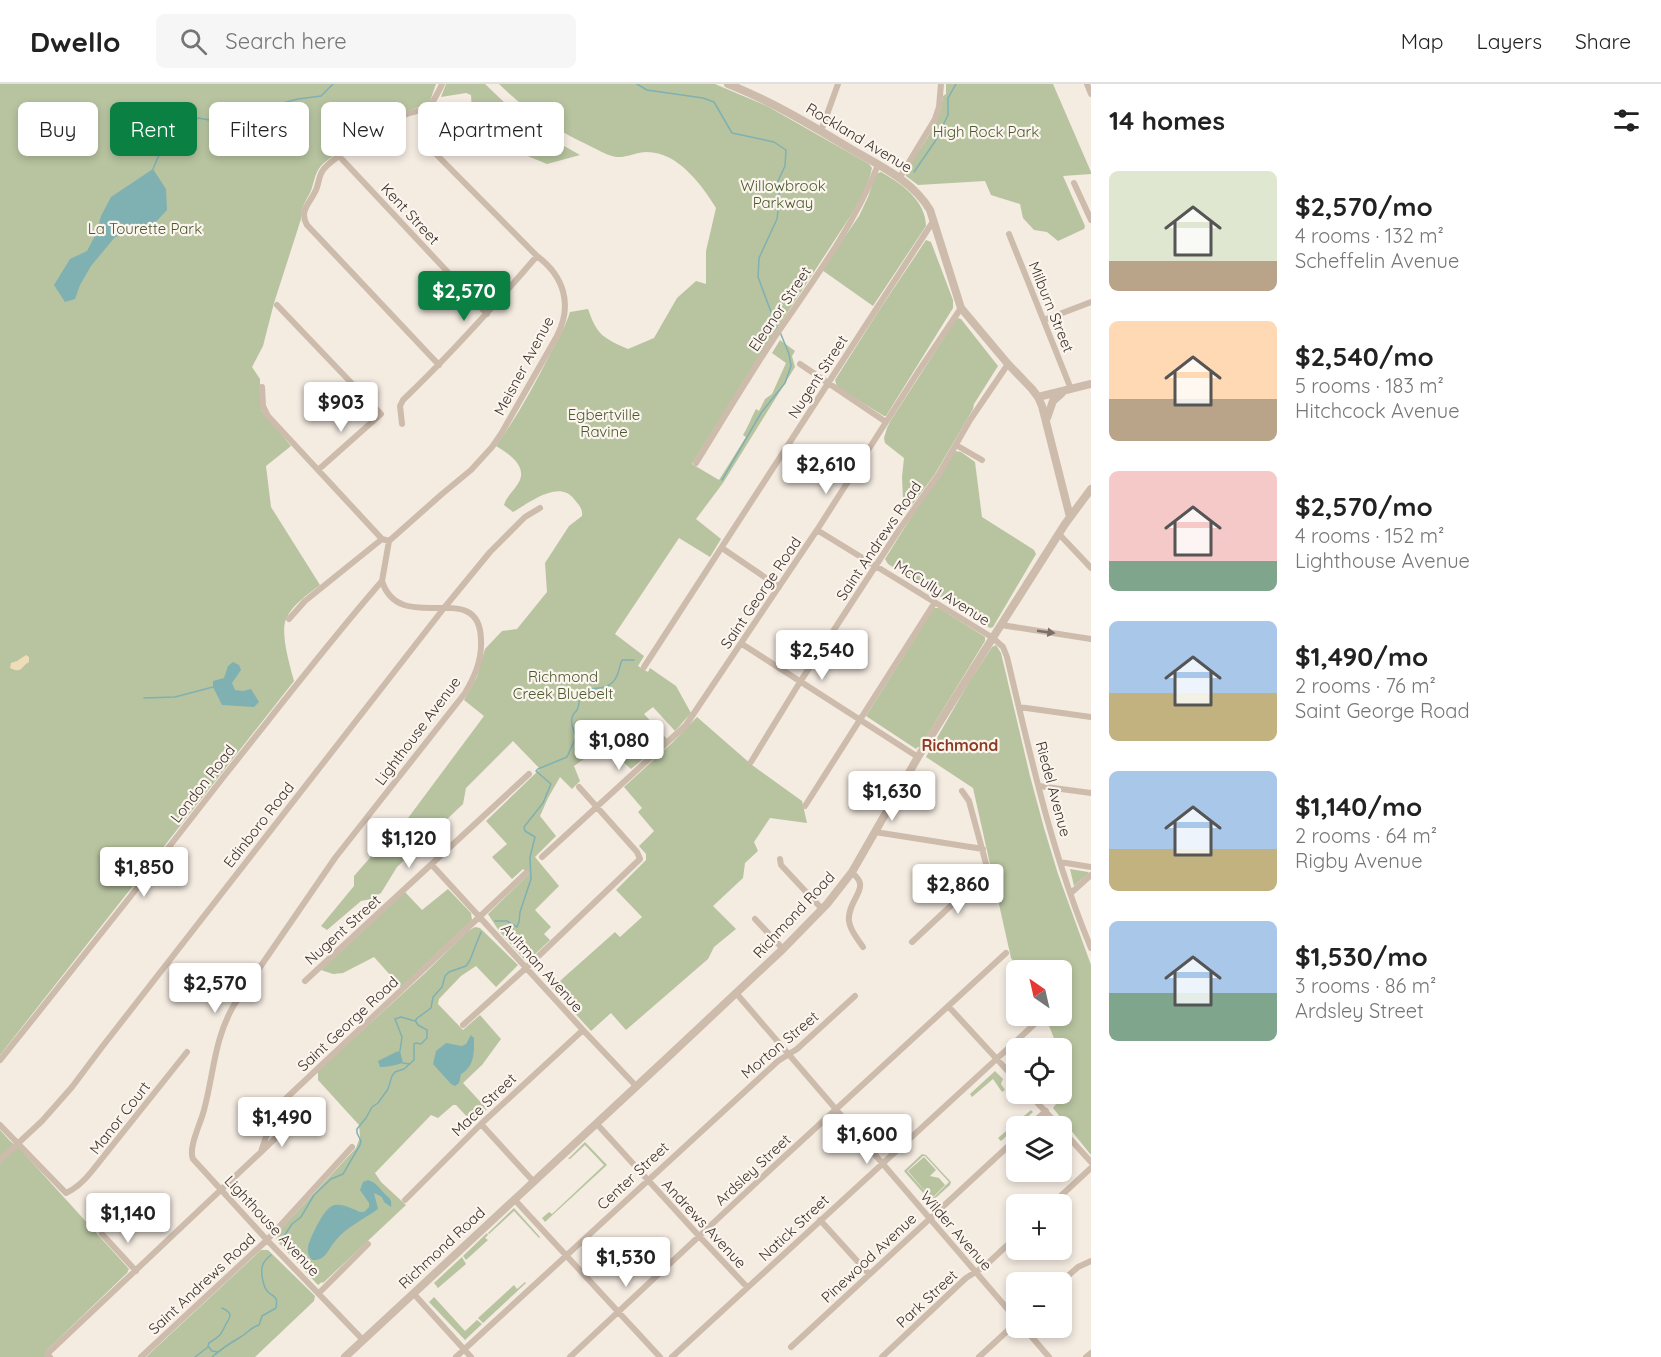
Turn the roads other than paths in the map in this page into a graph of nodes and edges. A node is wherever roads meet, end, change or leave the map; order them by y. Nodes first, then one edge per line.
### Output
1 (442, 84) edge
2 (728, 84) edge
3 (838, 84) edge
4 (941, 84) edge
5 (433, 102) edge
6 (821, 131) junction
7 (339, 156) joint
8 (438, 156) edge
9 (878, 165) junction
10 (900, 177) junction
11 (1074, 183) dead end
12 (934, 220) junction
13 (1091, 220) edge
14 (1009, 234) dead end
15 (537, 256) junction
16 (1091, 302) edge
17 (278, 305) dead end
18 (961, 308) junction
19 (487, 314) junction
20 (1044, 320) junction
21 (800, 364) dead end
22 (1008, 364) junction
23 (439, 365) junction
24 (828, 384) junction
25 (1091, 384) edge
26 (262, 387) dead end
27 (1068, 390) junction
28 (1038, 397) junction
29 (1046, 419) junction
30 (886, 422) junction
31 (402, 424) dead end
32 (956, 445) junction
33 (982, 460) dead end
34 (696, 463) dead end
35 (318, 470) junction
36 (1091, 489) edge
37 (540, 508) dead end
38 (1070, 517) junction
39 (818, 530) junction
40 (1059, 534) junction
41 (382, 539) junction
42 (389, 541) junction
43 (722, 548) junction
44 (875, 566) junction
45 (1091, 568) edge
46 (382, 581) junction
47 (779, 587) junction
48 (935, 602) junction
49 (444, 608) junction
50 (289, 619) dead end
51 (1001, 625) junction
52 (993, 638) junction
53 (1091, 639) edge
54 (742, 644) junction
55 (644, 667) dead end
56 (800, 682) junction
57 (1019, 707) junction
58 (1091, 717) edge
59 (860, 720) junction
60 (918, 757) junction
61 (751, 762) dead end
62 (529, 774) dead end
63 (1039, 786) junction
64 (579, 788) dead end
65 (962, 791) dead end
66 (1091, 793) edge
67 (805, 806) dead end
68 (597, 807) junction
69 (875, 832) junction
70 (983, 849) junction
71 (542, 857) dead end
72 (780, 859) dead end
73 (1060, 862) junction
74 (432, 865) junction
75 (1091, 867) edge
76 (852, 872) junction
77 (526, 873) dead end
78 (1091, 875) edge
79 (1071, 893) junction
80 (822, 909) junction
81 (480, 917) junction
82 (755, 919) dead end
83 (912, 942) dead end
84 (863, 947) dead end
85 (1091, 948) edge
86 (783, 949) junction
87 (1006, 953) dead end
88 (525, 968) junction
89 (305, 981) dead end
90 (735, 993) junction
91 (855, 996) dead end
92 (949, 1007) junction
93 (463, 1025) dead end
94 (1032, 1026) edge
95 (583, 1030) junction
96 (187, 1052) dead end
97 (788, 1054) junction
98 (996, 1058) junction
99 (0, 1060) edge
100 (1006, 1069) edge
101 (636, 1086) junction
102 (1038, 1104) edge
103 (836, 1110) junction
104 (722, 1112) joint
105 (1046, 1112) junction
106 (1041, 1116) edge
107 (1050, 1116) edge
108 (596, 1123) junction
109 (481, 1124) junction
110 (0, 1125) edge
111 (286, 1128) dead end
112 (1072, 1140) edge
113 (18, 1143) junction
114 (352, 1147) dead end
115 (1006, 1148) edge
116 (261, 1152) junction
117 (0, 1160) edge
118 (1091, 1162) edge
119 (882, 1164) junction
120 (1091, 1168) edge
121 (647, 1180) junction
122 (533, 1181) junction
123 (221, 1189) junction
124 (1063, 1194) edge
125 (514, 1199) junction
126 (405, 1200) dead end
127 (929, 1218) junction
128 (820, 1220) junction
129 (102, 1234) dead end
130 (699, 1236) junction
131 (267, 1240) junction
132 (368, 1244) dead end
133 (1006, 1246) edge
134 (566, 1255) junction
135 (1091, 1261) edge
136 (136, 1271) junction
137 (976, 1272) junction
138 (1071, 1272) edge
139 (869, 1274) junction
140 (747, 1287) junction
141 (319, 1293) junction
142 (413, 1293) junction
143 (1006, 1308) edge
144 (619, 1312) junction
145 (1006, 1331) edge
146 (1033, 1338) edge
147 (363, 1340) junction
148 (791, 1347) dead end
149 (464, 1350) junction
150 (1091, 1353) edge
151 (49, 1355) edge
152 (141, 1357) edge
153 (345, 1357) edge
154 (456, 1357) edge
155 (471, 1357) edge
156 (570, 1357) edge
157 (660, 1357) edge
158 (672, 1357) edge
159 (882, 1357) edge
160 (979, 1357) edge
161 (1049, 1357) edge
162 (1086, 1357) edge

1 - 5 street, Meisner Avenue
2 - 6 street, Rockland Avenue
3 - 6 street
4 - 10 street
6 - 9 street, Rockland Avenue
7 - 19 street, Kent Street
7 - 23 street
8 - 15 street, Meisner Avenue
9 - 10 street, Rockland Avenue
9 - 34 street, Eleanor Street
10 - 12 street, Rockland Avenue
11 - 13 street
12 - 18 street, Rockland Avenue
12 - 24 street, Nugent Street
14 - 20 street, Milburn Street
15 - 19 street
15 - 42 street, Meisner Avenue
16 - 20 street
17 - 35 street
18 - 22 street, Rockland Avenue
18 - 30 street, Saint George Road
19 - 23 street
20 - 27 street, Milburn Street
21 - 24 street
22 - 28 street, Rockland Avenue
22 - 32 street, Saint Andrews Road
23 - 31 street
24 - 30 street
24 - 43 street, Nugent Street
25 - 27 street
26 - 35 street
27 - 28 street
27 - 29 street
28 - 29 street
29 - 38 street
30 - 39 street, Saint George Road
32 - 33 street
32 - 44 street, Saint Andrews Road
35 - 41 street
36 - 38 street, Richmond Road
37 - 49 street, Edinboro Road
38 - 40 street, Richmond Road
39 - 44 street, McCully Avenue
39 - 47 street, Saint George Road
40 - 45 street
40 - 51 street, Richmond Road
41 - 42 street
41 - 50 street
42 - 46 street
43 - 47 street
43 - 55 street, Nugent Street
44 - 48 street, McCully Avenue
44 - 56 street, Saint Andrews Road
46 - 49 street
46 - 99 street, London Road
47 - 54 street, Saint George Road
48 - 52 street, McCully Avenue
48 - 59 street
49 - 113 street, Edinboro Road
49 - 123 street, Lighthouse Avenue
51 - 52 street, Richmond Road
51 -> 53 street
52 - 57 street, Riedel Avenue
52 - 60 street, Richmond Road
54 - 56 street
54 - 68 street, Saint George Road
56 - 59 street
56 - 61 street, Saint Andrews Road
57 - 58 street
57 - 63 street, Riedel Avenue
59 - 60 street
59 - 67 street
60 - 69 street, Richmond Road
62 - 74 street, Nugent Street
63 - 66 street
63 - 73 street, Riedel Avenue
64 - 68 street
65 - 70 street
68 - 71 street, Saint George Road
68 - 88 street
69 - 70 street
69 - 76 street, Richmond Road
70 - 83 street
72 - 80 street
73 - 75 street
73 - 79 street, Riedel Avenue
74 - 81 street, Aultman Avenue
74 - 89 street, Nugent Street
76 - 80 street, Richmond Road
76 - 84 street
77 - 81 street, Saint George Road
78 - 79 street
79 - 85 street, Riedel Avenue
80 - 86 street, Richmond Road
81 - 88 street, Aultman Avenue
81 - 116 street, Saint George Road
82 - 86 street
86 - 90 street, Richmond Road
87 - 92 street, Ardsley Street
88 - 93 street
88 - 95 street, Aultman Avenue
90 - 97 street, Wilder Avenue
90 - 101 street, Richmond Road
91 - 97 street, Morton Street
92 - 98 street
92 - 103 street, Ardsley Street
94 - 98 street, Natick Street
95 - 101 street, Aultman Avenue
95 - 109 street, Mace Street
96 - 113 street, Manor Court
97 - 103 street, Wilder Avenue
97 - 104 street, Morton Street
98 - 100 street
98 - 119 street, Natick Street
101 - 108 street, Richmond Road
102 - 105 street
103 - 119 street, Wilder Avenue
103 - 130 street, Ardsley Street
104 - 121 street, Center Street
105 - 106 street
105 - 107 street
108 - 121 street, Andrews Avenue
108 - 122 street, Richmond Road
109 - 122 street
109 - 126 street, Mace Street
110 - 113 street
111 - 116 street
112 - 118 street
113 - 117 street, Edinboro Road
114 - 131 street, Saint Andrews Road
115 - 127 street, Pinewood Avenue
116 - 123 street, Saint George Road
119 - 127 street, Wilder Avenue
119 - 128 street, Natick Street
120 - 124 street
121 - 130 street, Andrews Avenue
121 - 134 street, Center Street
122 - 125 street, Richmond Road
123 - 131 street, Lighthouse Avenue
123 - 136 street, Saint George Road
125 - 134 street
125 - 142 street, Richmond Road
127 - 137 street, Wilder Avenue
127 - 139 street, Pinewood Avenue
128 - 139 street
128 - 140 street, Natick Street
129 - 136 street
130 - 140 street, Andrews Avenue
130 - 144 street, Ardsley Street
131 - 141 street, Lighthouse Avenue
131 - 152 street, Saint Andrews Road
132 - 141 street
133 - 137 street, Park Street
134 - 144 street
134 - 149 street, Center Street
135 - 138 street
136 - 151 street, Saint George Road
137 - 143 street, Wilder Avenue
137 - 159 street, Park Street
139 - 148 street, Pinewood Avenue
140 - 158 street, Natick Street
141 - 147 street, Lighthouse Avenue
142 - 147 street, Richmond Road
142 - 149 street
144 - 156 street, Ardsley Street
144 - 157 street
145 - 160 street
146 - 161 street
147 - 153 street, Richmond Road
149 - 154 street, Center Street
149 - 155 street
150 - 162 street

